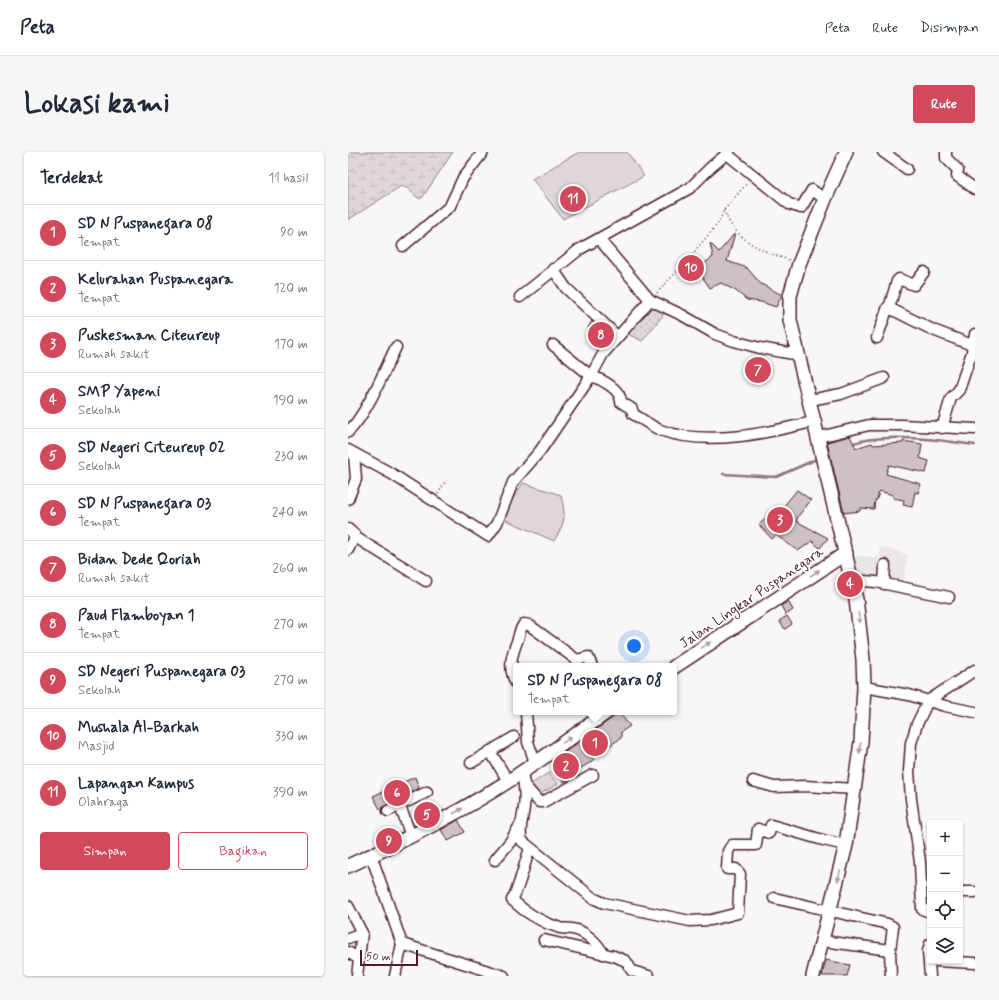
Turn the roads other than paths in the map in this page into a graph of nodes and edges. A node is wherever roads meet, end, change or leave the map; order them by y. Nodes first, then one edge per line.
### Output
1 (483, 152) edge
2 (846, 152) edge
3 (883, 152) edge
4 (946, 152) edge
5 (728, 153) edge
6 (907, 169) dead end
7 (975, 189) edge
8 (824, 199) junction
9 (599, 239) junction
10 (403, 246) dead end
11 (553, 269) junction
12 (924, 272) dead end
13 (520, 297) dead end
14 (650, 300) junction
15 (888, 306) junction
16 (975, 334) edge
17 (617, 336) junction
18 (877, 338) dead end
19 (552, 345) dead end
20 (972, 345) junction
21 (396, 347) dead end
22 (799, 355) junction
23 (590, 376) junction
24 (884, 378) dead end
25 (810, 400) junction
26 (816, 422) junction
27 (942, 428) junction
28 (975, 429) edge
29 (348, 432) edge
30 (820, 440) junction
31 (351, 452) edge
32 (348, 499) edge
33 (348, 529) edge
34 (355, 538) junction
35 (348, 550) edge
36 (846, 553) junction
37 (886, 564) dead end
38 (852, 580) junction
39 (426, 581) dead end
40 (884, 584) junction
41 (949, 597) dead end
42 (591, 663) edge
43 (677, 665) edge
44 (975, 670) edge
45 (513, 676) edge
46 (864, 687) junction
47 (928, 701) junction
48 (975, 712) edge
49 (603, 715) edge
50 (526, 716) edge
51 (514, 737) dead end
52 (490, 751) junction
53 (536, 762) junction
54 (471, 763) dead end
55 (522, 772) junction
56 (593, 775) dead end
57 (508, 781) junction
58 (753, 781) dead end
59 (524, 786) junction
60 (855, 789) junction
61 (427, 792) dead end
62 (400, 806) junction
63 (388, 811) dead end
64 (521, 823) junction
65 (411, 836) junction
66 (846, 845) junction
67 (530, 848) junction
68 (371, 855) junction
69 (495, 860) dead end
70 (348, 866) edge
71 (963, 892) edge
72 (975, 892) edge
73 (774, 898) dead end
74 (348, 906) edge
75 (831, 910) junction
76 (927, 911) edge
77 (362, 933) junction
78 (348, 938) edge
79 (544, 940) dead end
80 (823, 941) junction
81 (402, 944) junction
82 (890, 950) junction
83 (348, 952) edge
84 (603, 954) junction
85 (359, 959) junction
86 (963, 962) edge
87 (975, 963) edge
88 (932, 964) edge
89 (357, 976) edge
90 (395, 976) edge
91 (504, 976) edge
92 (649, 976) edge
93 (813, 976) edge
94 (891, 976) edge
95 (930, 976) edge

1 - 10 street
2 - 8 main road
3 - 6 street
4 - 7 street
5 - 8 street
5 - 9 street
8 - 22 main road
9 - 11 street
9 - 14 street
11 - 13 street
11 - 17 street
12 - 15 street
14 - 17 street
14 - 22 street
15 - 18 street
15 - 20 street
16 - 20 street
17 - 23 street
19 - 23 street
20 - 27 street
21 - 29 street
22 - 25 main road
23 - 26 street
23 - 31 street
24 - 25 street
25 - 26 main road
26 - 30 main road
27 - 28 street
27 - 30 street
30 - 36 main road
31 - 32 street
33 - 34 street
34 - 35 street
34 - 39 street
36 - 38 main road
43 -> 36 main road, Jalan Lingkar Puspanegara
37 - 40 street
38 - 40 street
38 -> 46 main road
40 - 41 street
42 - 45 street
44 - 47 street
46 - 47 street
46 -> 60 main road
47 - 48 street
47 - 76 street
53 -> 49 main road
50 - 53 street
51 - 52 street
52 - 54 street
52 - 57 street
53 - 55 main road
55 - 57 main road
55 - 59 street
56 - 59 street
65 -> 57 main road
58 - 60 street
59 - 64 street
60 - 66 main road
61 - 62 street
62 - 63 street
62 - 65 street
64 - 67 street
64 - 69 street
65 - 68 main road
66 - 67 street
66 -> 75 main road
67 - 84 street
68 - 70 main road
68 - 81 street
71 - 72 street
73 - 75 street
74 - 77 street
75 - 80 main road
75 - 82 street
77 - 78 street
77 - 85 street
79 - 84 street
80 - 82 street
80 - 93 main road
81 - 90 street
81 - 91 street
82 - 94 street
83 - 85 street
84 - 92 street
85 - 89 street
86 - 87 street
88 - 95 street

